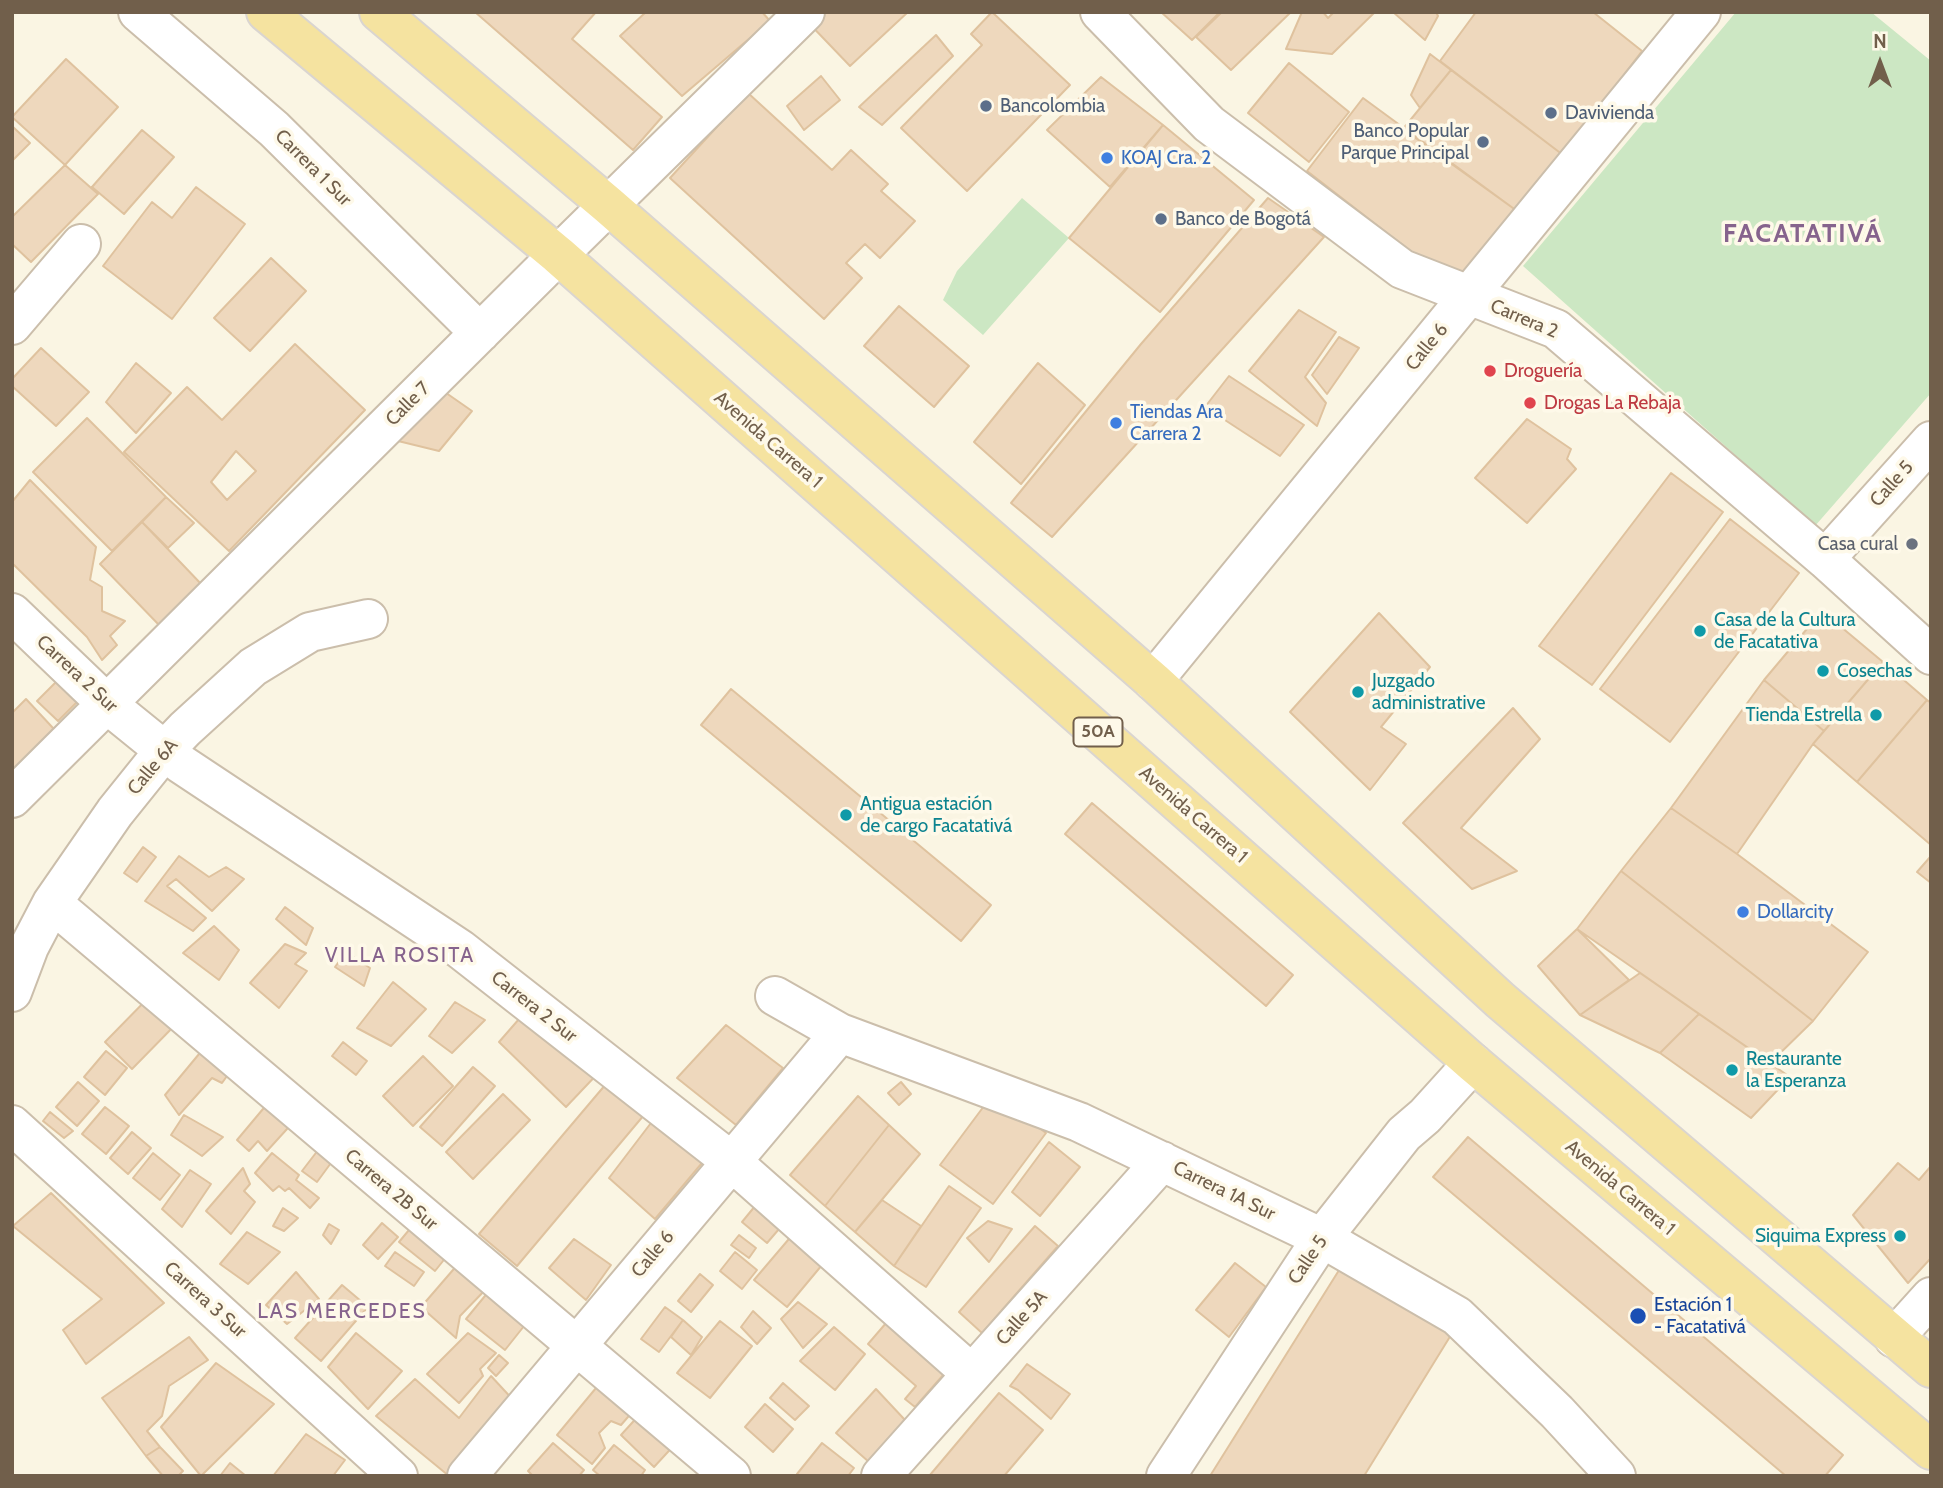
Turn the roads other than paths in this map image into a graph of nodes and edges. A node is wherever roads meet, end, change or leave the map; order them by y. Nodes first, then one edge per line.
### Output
1 (138, 12) edge
2 (266, 12) edge
3 (379, 12) edge
4 (805, 12) edge
5 (1100, 12) edge
6 (1701, 12) edge
7 (608, 205) junction
8 (81, 244) dead end
9 (558, 255) junction
10 (1468, 296) junction
11 (12, 325) edge
12 (480, 333) junction
13 (1931, 441) edge
14 (1825, 559) junction
15 (12, 613) edge
16 (368, 619) dead end
17 (1931, 654) edge
18 (1153, 681) junction
19 (107, 704) junction
20 (164, 751) junction
21 (12, 798) edge
22 (52, 903) junction
23 (12, 992) edge
24 (775, 996) dead end
25 (840, 1033) junction
26 (1473, 1063) junction
27 (12, 1125) edge
28 (731, 1161) junction
29 (1162, 1161) junction
30 (1322, 1238) junction
31 (1931, 1297) edge
32 (1894, 1338) junction
33 (576, 1345) junction
34 (1931, 1367) edge
35 (972, 1374) junction
36 (1931, 1450) edge
37 (398, 1476) edge
38 (467, 1476) edge
39 (732, 1476) edge
40 (881, 1476) edge
41 (1166, 1476) edge
42 (1616, 1476) edge

1 - 12 street, Carrera 1 Sur
2 - 9 main road, Avenida Carrera 1 / 50A
3 - 7 main road
4 - 7 street, Calle 7
5 - 10 street, Carrera 2
6 - 10 street, Calle 6
7 - 9 street, Calle 7
7 - 18 main road
8 - 11 street
9 - 12 street, Calle 7
9 - 26 main road, Avenida Carrera 1 / 50A
10 - 14 street, Carrera 2
10 - 18 street, Calle 6
12 - 19 street, Calle 7
13 - 14 street, Calle 5
14 - 17 street, Carrera 2
15 - 19 street, Carrera 2 Sur
16 - 20 street, Calle 6A
18 - 32 main road
19 - 20 street, Carrera 2 Sur
19 - 21 street, Calle 7
20 - 22 street, Calle 6A
20 - 28 street, Carrera 2 Sur
22 - 23 street, Calle 6A
22 - 33 street, Carrera 2B Sur
24 - 25 street, Carrera 1A Sur
25 - 28 street, Calle 6
25 - 29 street, Carrera 1A Sur
26 - 30 street, Calle 5
26 - 36 main road, Avenida Carrera 1 / 50A
27 - 37 street, Carrera 3 Sur
28 - 33 street, Calle 6
28 - 35 street, Carrera 2 Sur
29 - 30 street, Carrera 1A Sur
29 - 35 street, Calle 5A
30 - 41 street, Calle 5
30 - 42 street, Carrera 1A Sur
31 - 32 street
32 - 34 main road
33 - 38 street, Calle 6
33 - 39 street, Carrera 2B Sur
35 - 40 street, Calle 5A

